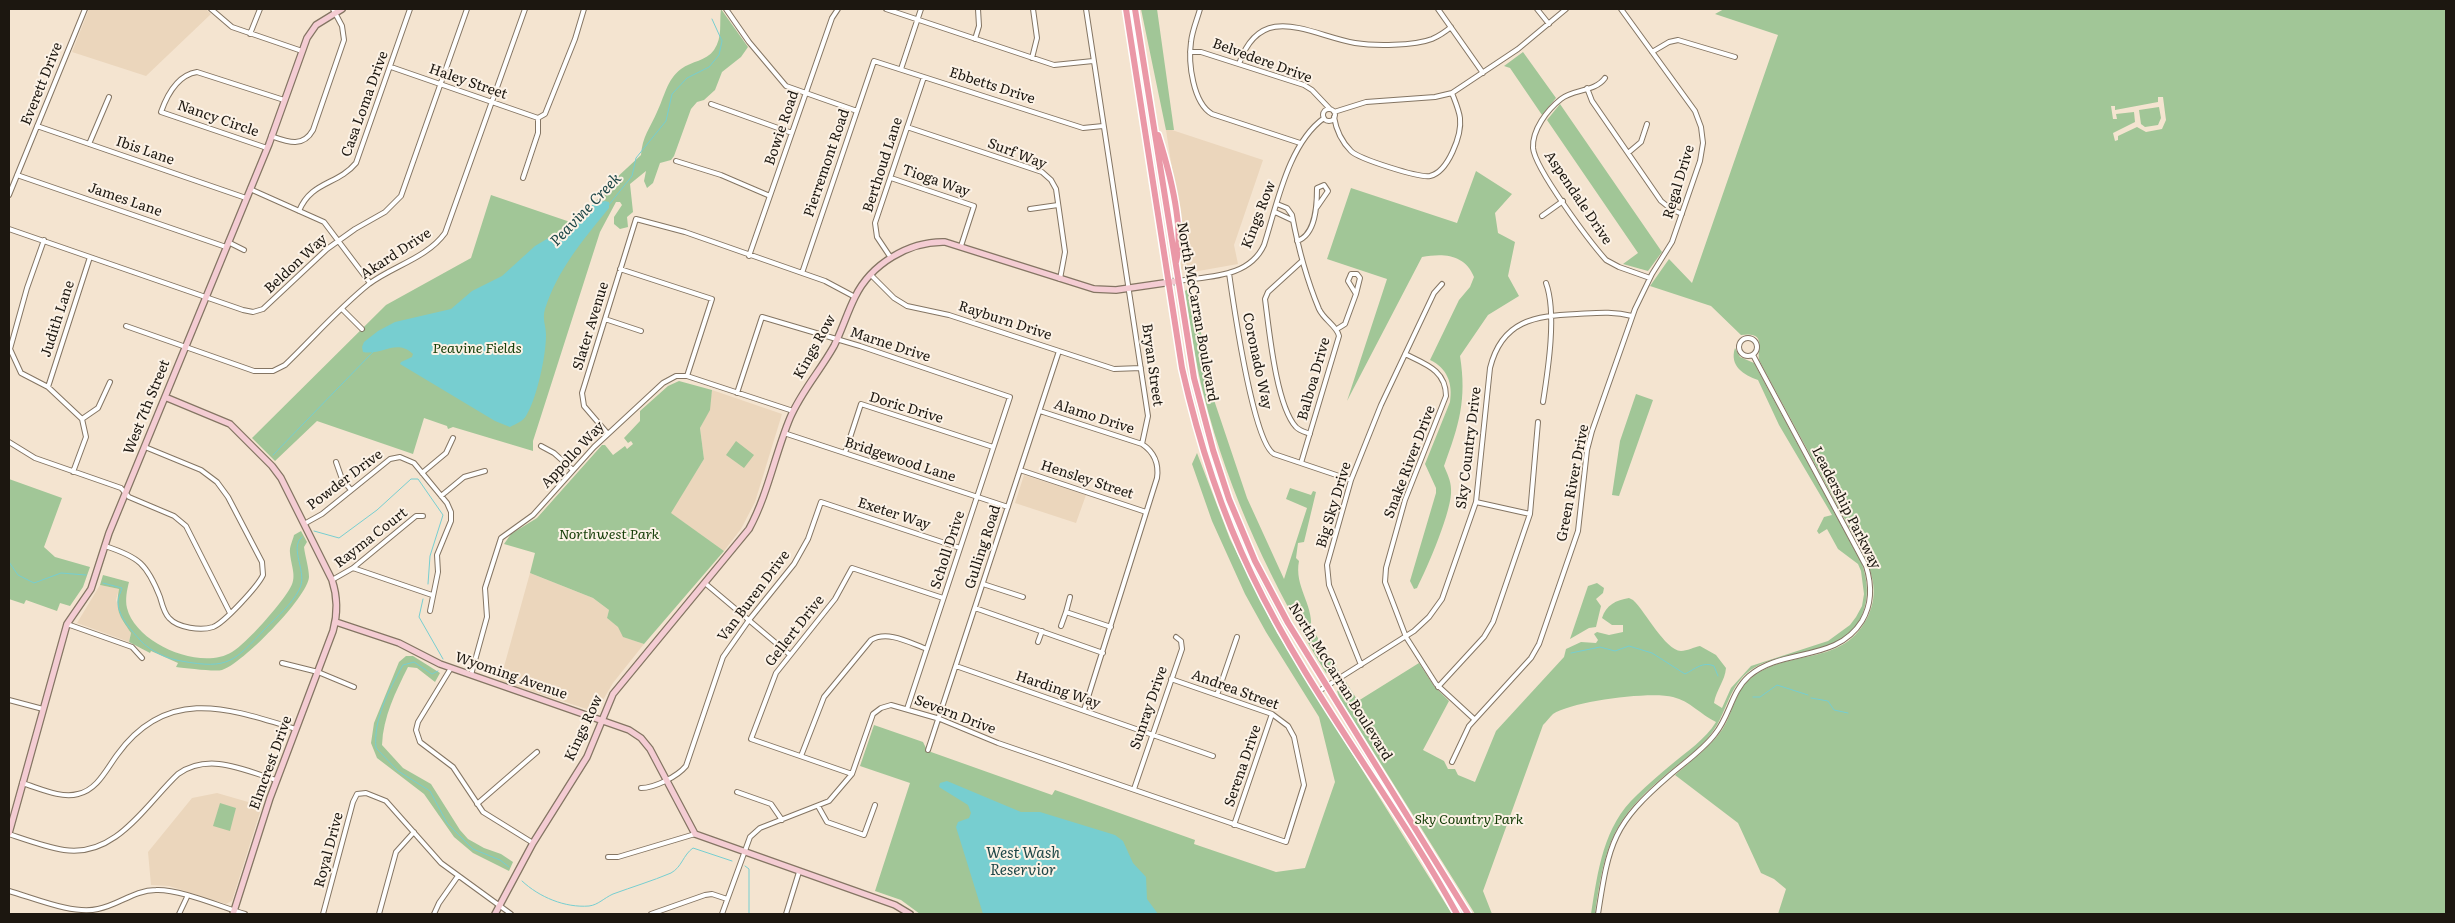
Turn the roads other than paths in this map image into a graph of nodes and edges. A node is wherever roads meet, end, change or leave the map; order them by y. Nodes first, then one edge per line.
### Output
1 (85, 9) edge
2 (211, 9) edge
3 (260, 9) edge
4 (342, 9) edge
5 (410, 9) edge
6 (467, 9) edge
7 (525, 9) edge
8 (584, 9) edge
9 (726, 9) edge
10 (838, 9) edge
11 (886, 9) edge
12 (921, 9) edge
13 (978, 9) edge
14 (1033, 9) edge
15 (1086, 9) edge
16 (1126, 9) edge
17 (1135, 9) edge
18 (1200, 9) edge
19 (1438, 9) edge
20 (1537, 9) edge
21 (1566, 9) edge
22 (1621, 9) edge
23 (334, 10) edge
24 (918, 19) junction
25 (1549, 24) junction
26 (1451, 28) junction
27 (250, 34) junction
28 (975, 39) junction
29 (302, 51) junction
30 (1190, 52) junction
31 (1652, 52) junction
32 (1735, 57) dead end
33 (1032, 58) junction
34 (874, 60) joint
35 (1093, 61) junction
36 (1239, 64) junction
37 (391, 67) junction
38 (901, 69) junction
39 (1483, 73) junction
40 (924, 77) junction
41 (1605, 78) dead end
42 (441, 85) junction
43 (1588, 88) junction
44 (1452, 93) junction
45 (805, 94) junction
46 (109, 97) dead end
47 (284, 100) junction
48 (1321, 102) junction
49 (493, 103) junction
50 (711, 104) dead end
51 (857, 111) junction
52 (1333, 112) junction
53 (1325, 117) junction
54 (538, 118) junction
55 (1647, 124) dead end
56 (37, 126) junction
57 (1104, 126) junction
58 (907, 127) junction
59 (1336, 129) junction
60 (792, 133) junction
61 (272, 136) junction
62 (1300, 143) junction
63 (89, 144) junction
64 (267, 148) junction
65 (1628, 153) junction
66 (676, 161) dead end
67 (17, 175) junction
68 (522, 178) dead end
69 (890, 178) junction
70 (250, 189) junction
71 (9, 195) edge
72 (770, 196) junction
73 (246, 198) junction
74 (1563, 201) junction
75 (1277, 204) junction
76 (1058, 205) junction
77 (1317, 207) junction
78 (1030, 209) dead end
79 (299, 211) junction
80 (1275, 212) junction
81 (1682, 214) junction
82 (1542, 216) dead end
83 (1293, 221) junction
84 (9, 228) edge
85 (44, 240) junction
86 (338, 240) junction
87 (1297, 241) junction
88 (227, 245) junction
89 (961, 246) junction
90 (244, 250) dead end
91 (749, 256) junction
92 (90, 257) junction
93 (891, 258) junction
94 (1302, 261) junction
95 (620, 269) junction
96 (1229, 272) junction
97 (802, 273) junction
98 (871, 275) junction
99 (1650, 278) junction
100 (1060, 279) junction
101 (1178, 281) junction
102 (1169, 282) junction
103 (1546, 282) dead end
104 (370, 283) junction
105 (1442, 284) dead end
106 (1129, 288) junction
107 (1356, 294) junction
108 (206, 296) junction
109 (855, 297) junction
110 (342, 309) junction
111 (1550, 315) junction
112 (1632, 316) junction
113 (604, 319) junction
114 (126, 326) dead end
115 (362, 329) dead end
116 (1337, 329) junction
117 (641, 332) dead end
118 (837, 339) junction
119 (186, 346) junction
120 (1060, 350) junction
121 (1405, 354) junction
122 (1752, 355) junction
123 (1141, 368) junction
124 (687, 376) junction
125 (110, 382) dead end
126 (48, 387) junction
127 (737, 393) junction
128 (165, 397) junction
129 (1010, 397) joint
130 (1543, 402) dead end
131 (793, 411) junction
132 (1040, 411) junction
133 (82, 420) junction
134 (1538, 422) dead end
135 (784, 433) junction
136 (608, 434) junction
137 (1310, 434) junction
138 (453, 438) dead end
139 (9, 442) edge
140 (1142, 444) junction
141 (541, 446) dead end
142 (145, 447) junction
143 (993, 447) junction
144 (845, 453) junction
145 (336, 462) dead end
146 (1301, 463) junction
147 (573, 470) junction
148 (1020, 470) junction
149 (486, 471) dead end
150 (73, 472) junction
151 (422, 473) junction
152 (1351, 480) junction
153 (351, 490) junction
154 (126, 493) junction
155 (441, 496) junction
156 (977, 497) junction
157 (1229, 499) junction
158 (821, 502) joint
159 (1220, 502) junction
160 (1476, 502) junction
161 (1008, 507) junction
162 (1146, 512) junction
163 (1530, 514) junction
164 (423, 516) dead end
165 (304, 524) junction
166 (105, 546) junction
167 (960, 548) junction
168 (353, 568) junction
169 (332, 580) junction
170 (706, 584) junction
171 (983, 584) junction
172 (432, 595) junction
173 (1023, 597) dead end
174 (1070, 597) dead end
175 (943, 598) junction
176 (975, 608) junction
177 (430, 611) dead end
178 (230, 612) junction
179 (1066, 612) junction
180 (748, 620) junction
181 (336, 622) junction
182 (67, 624) junction
183 (1061, 626) dead end
184 (1111, 627) junction
185 (1042, 632) junction
186 (1176, 637) dead end
187 (1237, 637) dead end
188 (1406, 637) junction
189 (1038, 642) dead end
190 (927, 649) junction
191 (1103, 653) junction
192 (789, 654) junction
193 (142, 658) dead end
194 (282, 663) dead end
195 (1361, 665) junction
196 (956, 666) junction
197 (451, 668) junction
198 (318, 672) junction
199 (471, 675) junction
200 (1171, 679) junction
201 (1326, 686) junction
202 (354, 687) dead end
203 (1438, 687) junction
204 (1319, 691) junction
205 (1217, 695) junction
206 (9, 700) edge
207 (43, 709) junction
208 (907, 709) junction
209 (1084, 710) junction
210 (1272, 714) junction
211 (940, 719) junction
212 (1474, 719) junction
213 (602, 720) junction
214 (296, 729) junction
215 (1152, 735) junction
216 (928, 750) dead end
217 (536, 752) dead end
218 (801, 756) junction
219 (1213, 756) dead end
220 (1452, 762) dead end
221 (852, 774) junction
222 (276, 780) junction
223 (665, 780) junction
224 (22, 783) junction
225 (641, 788) dead end
226 (1134, 789) junction
227 (737, 792) dead end
228 (477, 804) junction
229 (875, 805) dead end
230 (818, 806) junction
231 (782, 820) junction
232 (1234, 825) junction
233 (414, 832) junction
234 (9, 834) edge
235 (694, 834) junction
236 (533, 842) junction
237 (1286, 842) joint
238 (743, 852) junction
239 (608, 856) dead end
240 (800, 872) junction
241 (458, 876) junction
242 (9, 891) edge
243 (187, 897) junction
244 (727, 899) junction
245 (499, 906) junction
246 (234, 912) edge
247 (179, 914) edge
248 (245, 914) edge
249 (323, 914) edge
250 (379, 914) edge
251 (434, 914) edge
252 (495, 914) edge
253 (511, 914) edge
254 (651, 914) edge
255 (722, 914) edge
256 (786, 914) edge
257 (910, 914) edge
258 (1457, 914) edge
259 (1468, 914) edge
260 (1598, 914) edge

1 - 56 street, Everett Drive
2 - 27 street
3 - 27 street
4 - 23 main road, West 7th Street
5 - 37 street, Casa Loma Drive
6 - 42 street, Beldon Way
7 - 49 street, Akard Drive
8 - 54 street
9 - 45 street
10 - 45 street, Bowie Road
11 - 24 street
12 - 24 street
13 - 28 street
14 - 33 street
15 - 35 street, Bryan Street
16 - 102 main road, North McCarran Boulevard
17 - 101 main road, North McCarran Boulevard
18 - 30 street
19 - 26 street
20 - 25 street
21 - 25 street, Kings Row
22 - 31 street, Regal Drive
23 - 29 main road, West 7th Street
23 - 61 street
24 - 28 street
24 - 38 street
25 - 39 street, Kings Row
26 - 36 street
26 - 39 street
27 - 29 street
28 - 33 street
29 - 47 main road, West 7th Street
30 - 36 street, Belvedere Drive
30 - 62 street
31 - 32 street
31 - 81 street, Regal Drive
33 - 35 street
34 - 38 street, Ebbetts Drive
34 - 51 street, Pierremont Road
35 - 57 street, Bryan Street
36 - 48 street, Belvedere Drive
37 - 42 street, Haley Street
37 - 79 street, Casa Loma Drive
38 - 40 street, Ebbetts Drive
39 - 44 street, Kings Row
40 - 57 street, Ebbetts Drive
40 - 58 street, Berthoud Lane
41 - 43 street, Aspendale Drive
42 - 49 street, Haley Street
42 - 86 street, Beldon Way
43 - 65 street
43 - 74 street, Aspendale Drive
44 - 52 street, Kings Row
44 - 59 street
45 - 51 street
45 - 60 street, Bowie Road
46 - 63 street
47 - 61 main road, West 7th Street
47 - 64 street, Nancy Circle
48 - 52 street, Belvedere Drive
48 - 53 street, Belvedere Drive
49 - 54 street, Haley Street
49 - 104 street, Akard Drive
50 - 60 street
51 - 97 street, Pierremont Road
52 - 53 street, Kings Row
52 - 53 street, Kings Row
52 - 59 street
53 - 59 street
53 - 62 street, Kings Row
54 - 68 street
55 - 65 street
56 - 63 street, Ibis Lane
56 - 67 street, Everett Drive
57 - 106 street, Bryan Street
58 - 69 street, Berthoud Lane
58 - 76 street, Surf Way
60 - 72 street, Bowie Road
61 - 64 main road, West 7th Street
62 - 75 street, Kings Row
63 - 73 street, Ibis Lane
64 - 70 main road, West 7th Street
65 - 81 street
66 - 72 street
67 - 71 street, Everett Drive
67 - 88 street, James Lane
69 - 89 street, Tioga Way
69 - 93 street, Berthoud Lane
70 - 73 main road, West 7th Street
70 - 79 street
72 - 91 street, Bowie Road
73 - 88 main road, West 7th Street
74 - 82 street
74 - 99 street, Aspendale Drive
75 - 80 street, Kings Row
75 - 83 street
76 - 78 street
76 - 100 street, Surf Way
77 - 77 street
77 - 87 street
79 - 86 street
80 - 83 street
80 - 96 street, Kings Row
81 - 99 street, Regal Drive
83 - 87 street, Balboa Drive
84 - 85 street, Beldon Way
85 - 92 street, Beldon Way
85 - 126 street
86 - 104 street
86 - 108 street, Beldon Way
87 - 94 street, Balboa Drive
88 - 90 street, James Lane
88 - 108 main road, West 7th Street
89 - 93 main road, Kings Row
89 - 100 main road, Kings Row
91 - 95 street, Slater Avenue
91 - 97 street
92 - 108 street, Beldon Way
92 - 126 street, Judith Lane
93 - 98 main road, Kings Row
94 - 116 street, Balboa Drive
94 - 137 street
95 - 113 street, Slater Avenue
95 - 124 street
96 - 101 street, Kings Row
96 - 146 street, Coronado Way
97 - 109 street
98 - 109 main road, Kings Row
98 - 120 street, Rayburn Drive
99 - 112 street, Regal Drive
100 - 106 main road, Kings Row
101 - 102 main road, Kings Row
101 - 157 main road, North McCarran Boulevard
102 - 106 main road, Kings Row
102 - 159 main road, North McCarran Boulevard
103 - 111 street
104 - 110 street, Akard Drive
105 - 121 street, Big Sky Drive
106 - 123 street, Bryan Street
107 - 107 street
107 - 116 street
108 - 119 main road, West 7th Street
109 - 118 main road, Kings Row
110 - 115 street
110 - 119 street, Akard Drive
111 - 112 street, Sky Country Drive
111 - 130 street
111 - 160 street, Sky Country Drive
112 - 212 street, Green River Drive
113 - 117 street
113 - 136 street, Slater Avenue
114 - 119 street, Akard Drive
116 - 137 street, Balboa Drive
118 - 127 street, Marne Drive
118 - 129 street, Marne Drive
118 - 131 main road, Kings Row
119 - 128 main road, West 7th Street
120 - 123 street, Rayburn Drive
120 - 132 street, Gulling Road
121 - 152 street, Big Sky Drive
121 - 188 street, Snake River Drive
122 - 122 street, Leadership Parkway
122 - 260 street, Leadership Parkway
123 - 140 street, Bryan Street
124 - 127 street
124 - 136 street, Appollo Way
125 - 133 street
126 - 133 street
127 - 131 street
128 - 142 main road, West 7th Street
128 - 165 main road
129 - 143 street, Scholl Drive
131 - 135 main road, Kings Row
132 - 140 street, Alamo Drive
132 - 148 street, Gulling Road
133 - 150 street
134 - 163 street
135 - 144 street, Bridgewood Lane
135 - 170 main road, Kings Row
136 - 147 street, Appollo Way
137 - 146 street, Balboa Drive
138 - 151 street
139 - 150 street
140 - 162 street
141 - 147 street
142 - 154 main road, West 7th Street
142 - 178 street
143 - 144 street, Doric Drive
143 - 156 street, Scholl Drive
144 - 156 street, Bridgewood Lane
145 - 153 street
146 - 152 street
147 - 199 street, Appollo Way
148 - 161 street, Gulling Road
148 - 162 street, Hensley Street
149 - 155 street
150 - 154 street
151 - 153 street, Powder Drive
151 - 155 street, Powder Drive
152 - 195 street, Big Sky Drive
153 - 165 street, Powder Drive
154 - 166 main road, West 7th Street
154 - 178 street
155 - 172 street, Powder Drive
156 - 161 street, Bridgewood Lane
156 - 167 street, Scholl Drive
157 - 159 main road
157 - 201 main road, North McCarran Boulevard
158 - 167 street, Exeter Way
158 - 180 street, Van Buren Drive
159 - 204 main road, North McCarran Boulevard
160 - 163 street
160 - 188 street, Sky Country Drive
161 - 171 street, Gulling Road
162 - 184 street
163 - 203 street
164 - 168 street, Rayma Court
165 - 169 main road
166 - 178 street
166 - 182 main road, West 7th Street
167 - 175 street, Scholl Drive
168 - 169 street, Rayma Court
168 - 172 street
169 - 181 main road
170 - 180 street
170 - 213 main road, Kings Row
171 - 173 street
171 - 176 street, Gulling Road
172 - 177 street, Powder Drive
174 - 179 street
175 - 190 street, Scholl Drive
175 - 192 street, Gellert Drive
176 - 185 street
176 - 196 street, Gulling Road
179 - 183 street
179 - 184 street
180 - 192 street
180 - 223 street, Van Buren Drive
181 - 197 main road, Wyoming Avenue
181 - 198 main road, Elmcrest Drive
182 - 193 street
182 - 207 main road, West 7th Street
184 - 191 street
185 - 189 street
185 - 191 street
186 - 200 street, Sunray Drive
187 - 205 street
188 - 195 street, Sky Country Drive
188 - 203 street, Snake River Drive
190 - 208 street, Scholl Drive
190 - 218 street
191 - 209 street
192 - 218 street, Gellert Drive
194 - 198 street
195 - 201 street, Sky Country Drive
196 - 209 street, Harding Way
196 - 211 street, Gulling Road
197 - 199 main road, Wyoming Avenue
197 - 228 street
198 - 202 street
198 - 214 main road, Elmcrest Drive
199 - 213 main road, Wyoming Avenue
200 - 205 street, Andrea Street
200 - 215 street, Sunray Drive
201 - 204 street, Sky Country Drive
201 - 259 main road, North McCarran Boulevard
203 - 212 street, Snake River Drive
204 - 258 main road, North McCarran Boulevard
205 - 210 street, Andrea Street
206 - 207 street
207 - 224 main road, West 7th Street
208 - 211 street, Severn Drive
208 - 221 street, Severn Drive
209 - 215 street, Harding Way
210 - 232 street, Serena Drive
210 - 237 street, Andrea Street
211 - 216 street, Gulling Road
211 - 226 street, Severn Drive
212 - 220 street, Green River Drive
213 - 223 main road, Wyoming Avenue
213 - 236 main road, Kings Row
214 - 222 main road, Elmcrest Drive
214 - 224 street
215 - 219 street, Harding Way
215 - 226 street, Sunray Drive
217 - 228 street
218 - 221 street
221 - 230 street, Severn Drive
222 - 234 street
222 - 246 main road, Elmcrest Drive
223 - 225 street, Van Buren Drive
223 - 235 main road, Wyoming Avenue
224 - 234 main road, West 7th Street
226 - 232 street, Severn Drive
227 - 231 street
228 - 236 street
229 - 230 street
230 - 231 street, Severn Drive
231 - 238 street, Severn Drive
232 - 237 street, Severn Drive
233 - 241 street
233 - 249 street, Royal Drive
233 - 250 street
235 - 238 main road
235 - 239 street
236 - 245 main road, Kings Row
238 - 240 main road
238 - 244 street, Severn Drive
240 - 256 street
240 - 257 main road
241 - 245 street
241 - 251 street
242 - 243 street
243 - 246 street
243 - 247 street
244 - 254 street
244 - 255 street, Severn Drive
245 - 252 main road, Kings Row
245 - 253 street
246 - 248 street

